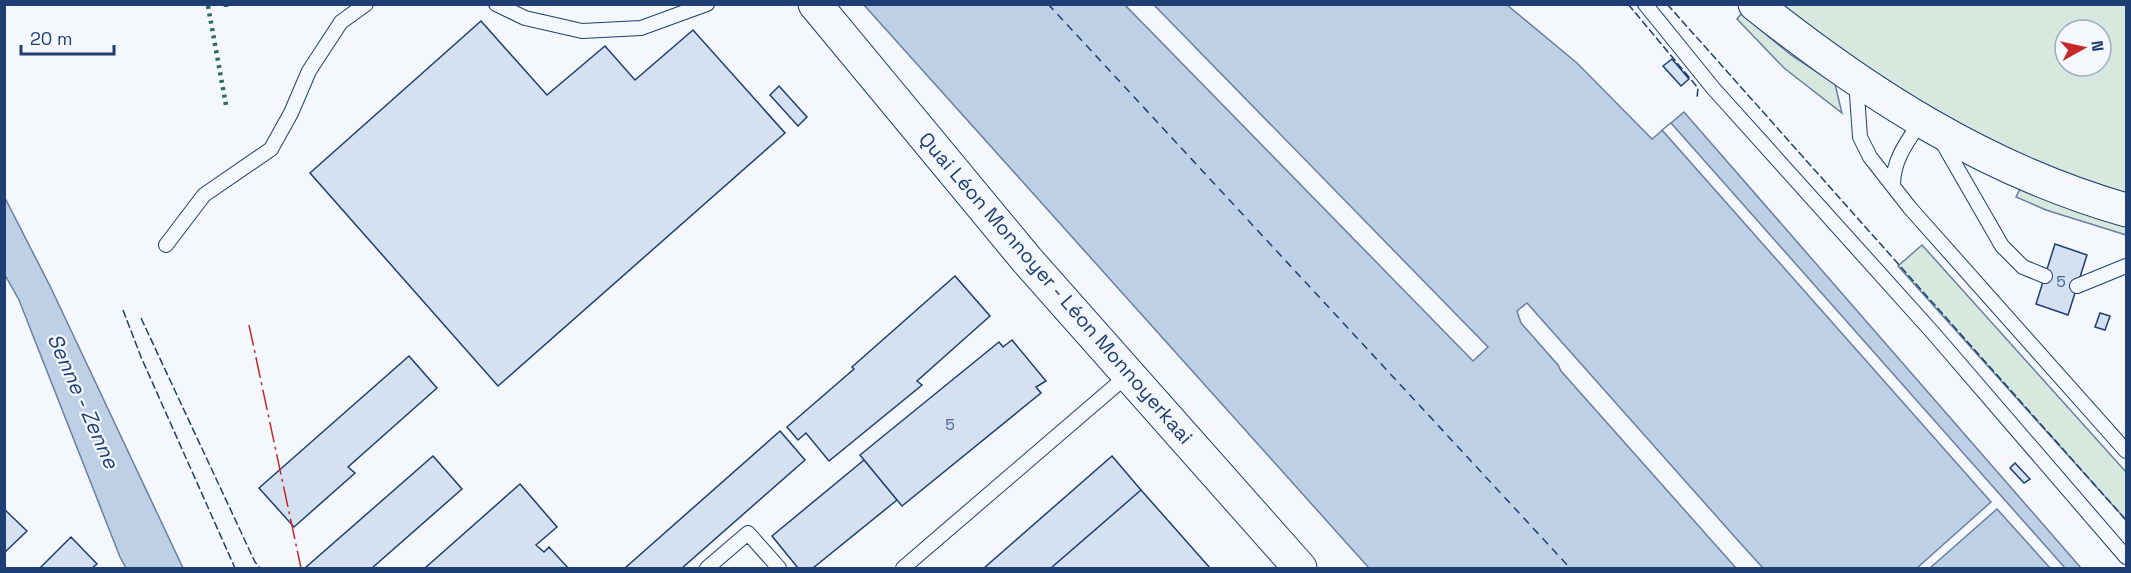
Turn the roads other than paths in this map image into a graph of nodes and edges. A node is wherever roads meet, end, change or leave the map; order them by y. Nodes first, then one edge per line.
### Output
1 (366, 4) edge
2 (496, 4) edge
3 (706, 4) edge
4 (815, 4) edge
5 (1645, 4) edge
6 (1755, 4) edge
7 (1856, 81) junction
8 (1928, 126) junction
9 (1893, 185) junction
10 (2127, 210) edge
11 (166, 245) dead end
12 (2127, 266) edge
13 (2045, 276) dead end
14 (2077, 286) dead end
15 (1129, 374) junction
16 (2127, 451) edge
17 (2127, 556) edge
18 (707, 568) edge
19 (779, 568) edge
20 (903, 568) edge
21 (1300, 568) edge

1 - 11 lane
2 - 3 lane
4 - 15 main road, Quai Léon Monnoyer - Léon Monnoyerkaai
5 - 17 lane
6 - 7 main road
7 - 8 main road
7 - 9 lane
8 - 9 lane
8 - 10 main road
8 - 13 lane
9 - 16 lane
12 - 14 lane
15 - 20 lane
15 - 21 main road, Quai Léon Monnoyer - Léon Monnoyerkaai
18 - 19 lane

